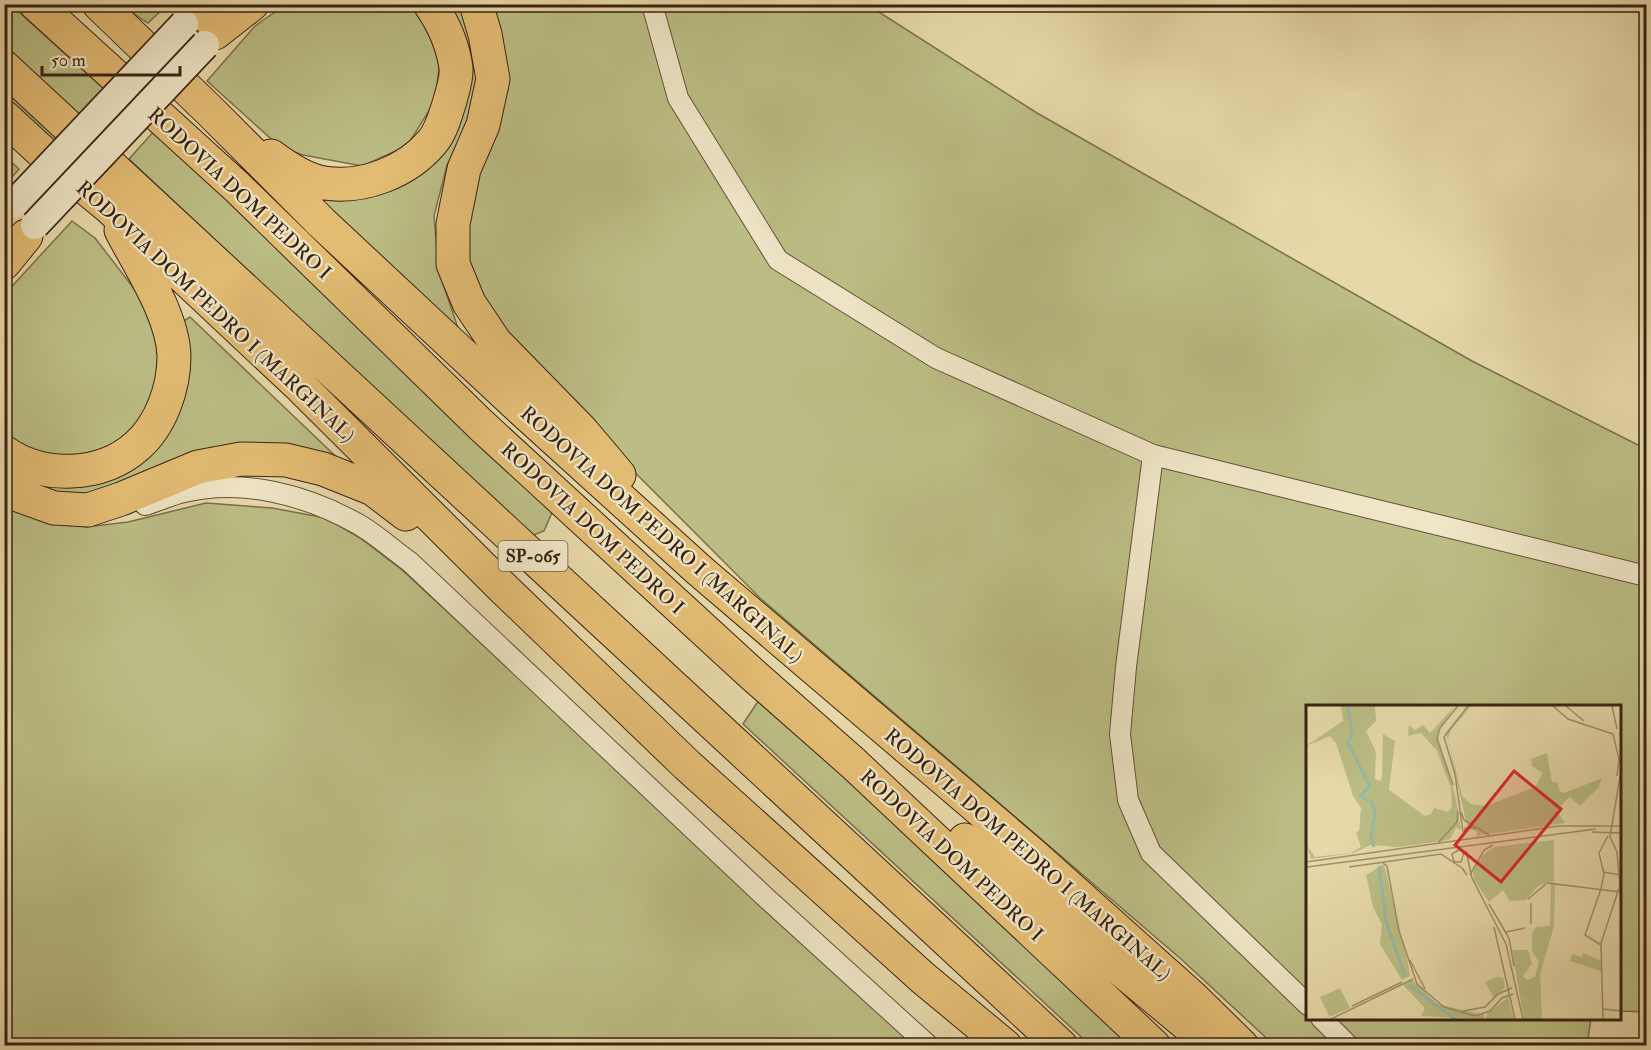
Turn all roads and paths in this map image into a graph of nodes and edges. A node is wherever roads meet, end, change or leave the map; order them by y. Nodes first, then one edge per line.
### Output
1 (36, 4) edge
2 (252, 4) edge
3 (430, 4) edge
4 (476, 4) edge
5 (652, 4) edge
6 (103, 8) edge
7 (200, 24) edge
8 (4, 67) edge
9 (211, 112) junction
10 (4, 117) edge
11 (4, 125) edge
12 (41, 151) junction
13 (14, 204) dead end
14 (109, 207) junction
15 (30, 231) joint
16 (4, 263) edge
17 (4, 452) edge
18 (1154, 455) junction
19 (4, 490) edge
20 (88, 510) junction
21 (699, 570) junction
22 (1647, 574) edge
23 (503, 588) junction
24 (853, 763) junction
25 (923, 978) junction
26 (1306, 1003) edge
27 (1323, 1020) edge
28 (929, 1046) edge
29 (988, 1046) edge
30 (1005, 1046) edge
31 (1060, 1046) edge
32 (1154, 1046) edge
33 (1213, 1046) edge
34 (1242, 1046) edge
35 (1349, 1046) edge

1 - 24 highway, RODOVIA DOM PEDRO I / SP-065
2 - 7 highway
3 - 9 highway
4 - 21 highway
5 - 18 street
6 - 9 highway, RODOVIA DOM PEDRO I (MARGINAL)
7 - 13 main road, bridge
7 - 15 main road, bridge
8 - 31 highway, SP-065
9 - 21 highway, RODOVIA DOM PEDRO I (MARGINAL)
10 - 12 highway, RODOVIA DOM PEDRO I (MARGINAL) / SP-065
11 - 12 highway
12 - 14 highway, RODOVIA DOM PEDRO I (MARGINAL) / SP-065
14 - 17 highway
14 - 23 highway, RODOVIA DOM PEDRO I (MARGINAL) / SP-065
15 - 16 highway
18 - 22 street
18 - 26 street
19 - 20 highway
20 - 23 highway
20 - 28 street
21 - 34 highway, RODOVIA DOM PEDRO I (MARGINAL)
23 - 25 highway, RODOVIA DOM PEDRO I (MARGINAL) / SP-065
24 - 32 highway, RODOVIA DOM PEDRO I / SP-065
24 - 33 highway
25 - 29 highway
25 - 30 highway
27 - 35 street

